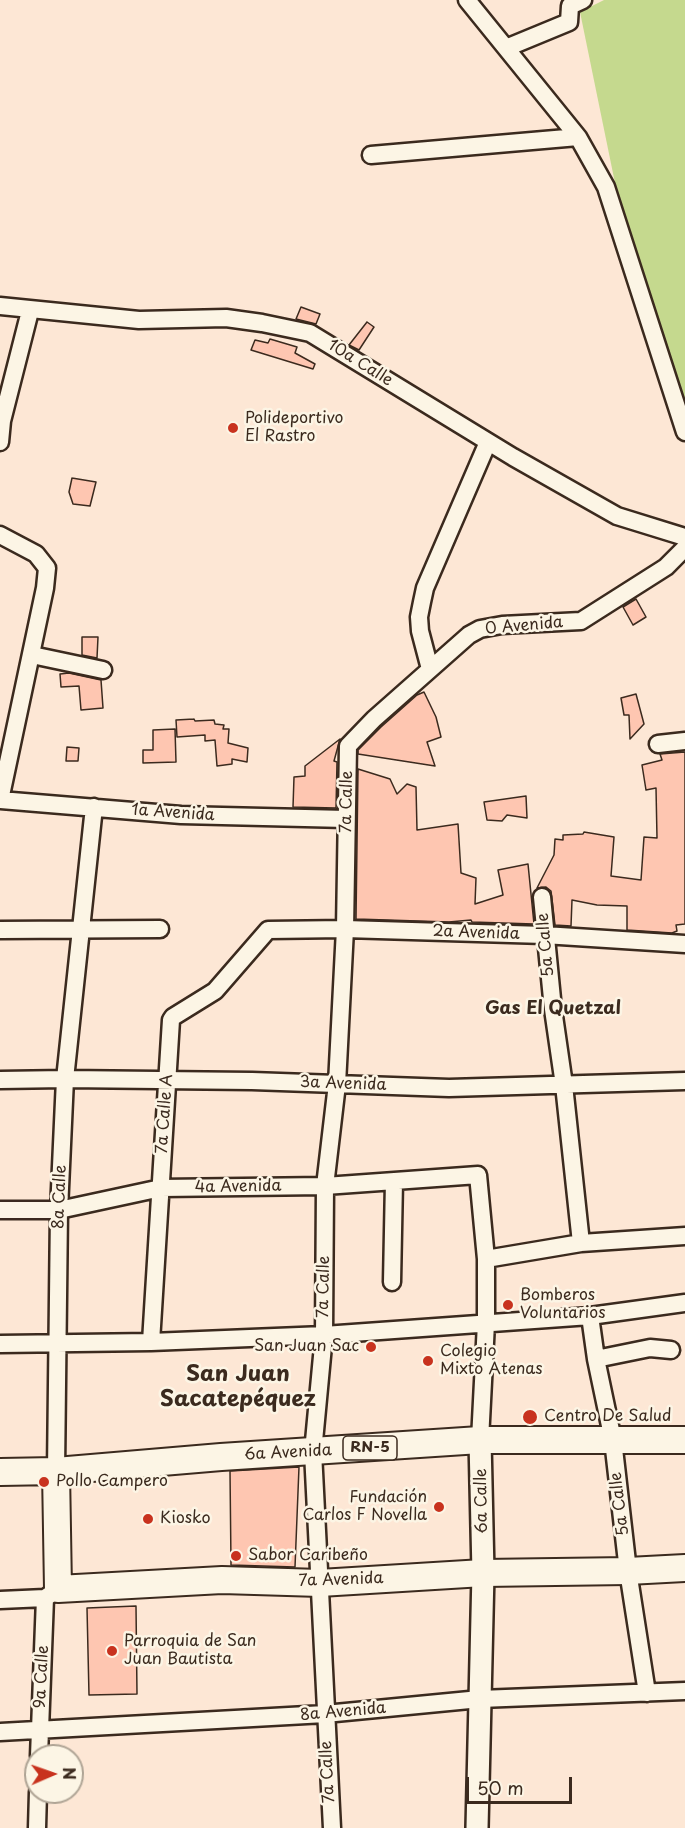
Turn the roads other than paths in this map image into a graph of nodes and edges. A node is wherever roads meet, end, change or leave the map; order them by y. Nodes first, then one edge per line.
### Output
1 (467, 0) edge
2 (583, 0) edge
3 (506, 48) junction
4 (578, 137) junction
5 (371, 155) dead end
6 (0, 306) edge
7 (30, 310) junction
8 (1, 421) edge
9 (685, 432) edge
10 (0, 442) edge
11 (488, 442) junction
12 (0, 536) edge
13 (685, 537) edge
14 (685, 548) edge
15 (32, 655) junction
16 (430, 669) junction
17 (103, 670) dead end
18 (685, 741) edge
19 (658, 744) dead end
20 (348, 746) joint
21 (0, 800) edge
22 (94, 807) junction
23 (346, 819) junction
24 (542, 897) dead end
25 (345, 929) junction
26 (0, 930) edge
27 (81, 930) junction
28 (159, 930) dead end
29 (268, 930) joint
30 (544, 935) junction
31 (685, 944) edge
32 (65, 1079) junction
33 (0, 1080) edge
34 (168, 1080) junction
35 (685, 1081) edge
36 (337, 1084) junction
37 (564, 1085) junction
38 (478, 1175) joint
39 (394, 1180) junction
40 (325, 1186) junction
41 (160, 1188) junction
42 (0, 1210) edge
43 (59, 1210) junction
44 (685, 1236) edge
45 (581, 1243) junction
46 (486, 1258) junction
47 (392, 1282) dead end
48 (685, 1303) edge
49 (590, 1316) junction
50 (486, 1323) junction
51 (324, 1335) junction
52 (151, 1342) junction
53 (0, 1344) edge
54 (58, 1344) junction
55 (671, 1350) dead end
56 (596, 1359) junction
57 (480, 1440) junction
58 (613, 1440) junction
59 (685, 1440) edge
60 (313, 1452) junction
61 (56, 1471) junction
62 (0, 1472) edge
63 (685, 1568) edge
64 (628, 1571) junction
65 (483, 1573) junction
66 (320, 1582) junction
67 (52, 1594) junction
68 (0, 1600) edge
69 (685, 1691) edge
70 (647, 1693) junction
71 (480, 1699) junction
72 (325, 1714) junction
73 (39, 1730) junction
74 (0, 1732) edge
75 (39, 1744) edge
76 (38, 1804) edge
77 (37, 1828) edge
78 (332, 1828) edge
79 (477, 1828) edge

1 - 3 street
2 - 3 street
3 - 4 street
4 - 5 street
4 - 9 street
6 - 7 street, 10a Calle
7 - 8 street
7 - 11 street, 10a Calle
8 - 10 street
11 - 13 street, 10a Calle
11 - 16 street
12 - 15 street
14 - 16 street, 0 Avenida
15 - 17 street
15 - 21 street
16 - 20 street, 0 Avenida
18 - 19 street
20 - 23 street, 7a Calle
21 - 22 street, 1a Avenida
22 - 23 street, 1a Avenida
22 - 27 street, 8a Calle
23 - 25 street, 7a Calle
24 - 30 street, 5a Calle
25 - 29 street, 2a Avenida
25 - 30 street, 2a Avenida
25 - 36 street, 7a Calle
26 - 27 street
27 - 28 street
27 - 32 street, 8a Calle
29 - 34 street, 7a Calle A
30 - 31 street, 2a Avenida
30 - 37 street, 5a Calle
32 - 33 street, 3a Avenida
32 - 34 street, 3a Avenida
32 - 43 street, 8a Calle
34 - 36 street, 3a Avenida
34 - 41 street, 7a Calle A
35 - 37 street, 3a Avenida
36 - 37 street, 3a Avenida
36 - 40 street, 7a Calle
37 - 45 street, 5a Calle
38 - 39 street, 4a Avenida
38 - 46 street, 6a Calle
39 - 40 street, 4a Avenida
39 - 47 street
40 - 41 street, 4a Avenida
40 - 51 street, 7a Calle
41 - 43 street, 4a Avenida
41 - 52 street, 7a Calle A
42 - 43 street, 4a Avenida
43 - 54 street, 8a Calle
44 - 45 street
45 - 46 street
46 - 50 street, 6a Calle
48 - 49 street
49 - 50 street
49 - 56 street, 5a Calle
50 - 51 street
50 - 57 street, 6a Calle
51 - 52 street
51 - 60 street, 7a Calle
52 - 54 street
53 - 54 street
54 - 61 street, 8a Calle
55 - 56 street
56 - 58 street, 5a Calle
57 - 58 main road, 6a Avenida / RN-5
57 - 60 main road, 6a Avenida / RN-5
57 - 65 street, 6a Calle
58 - 59 main road, 6a Avenida / RN-5
58 - 64 street, 5a Calle
60 - 61 main road, 6a Avenida / RN-5
60 - 66 street, 7a Calle
61 - 62 main road, 6a Avenida / RN-5
61 - 67 main road, 8a Calle
63 - 64 main road, 7a Avenida
64 - 65 main road, 7a Avenida
64 - 70 street, 5a Calle
65 - 66 main road, 7a Avenida
65 - 71 street, 6a Calle
66 - 67 main road, 7a Avenida
66 - 72 street, 7a Calle
67 - 68 street, 7a Avenida
67 - 73 street, 9a Calle
69 - 70 street, 8a Avenida
70 - 71 street, 8a Avenida
71 - 72 street, 8a Avenida
71 - 79 street, 6a Calle
72 - 73 street, 8a Avenida
72 - 78 street, 7a Calle
73 - 74 street, 8a Avenida
73 - 75 street, 9a Calle
76 - 77 street

